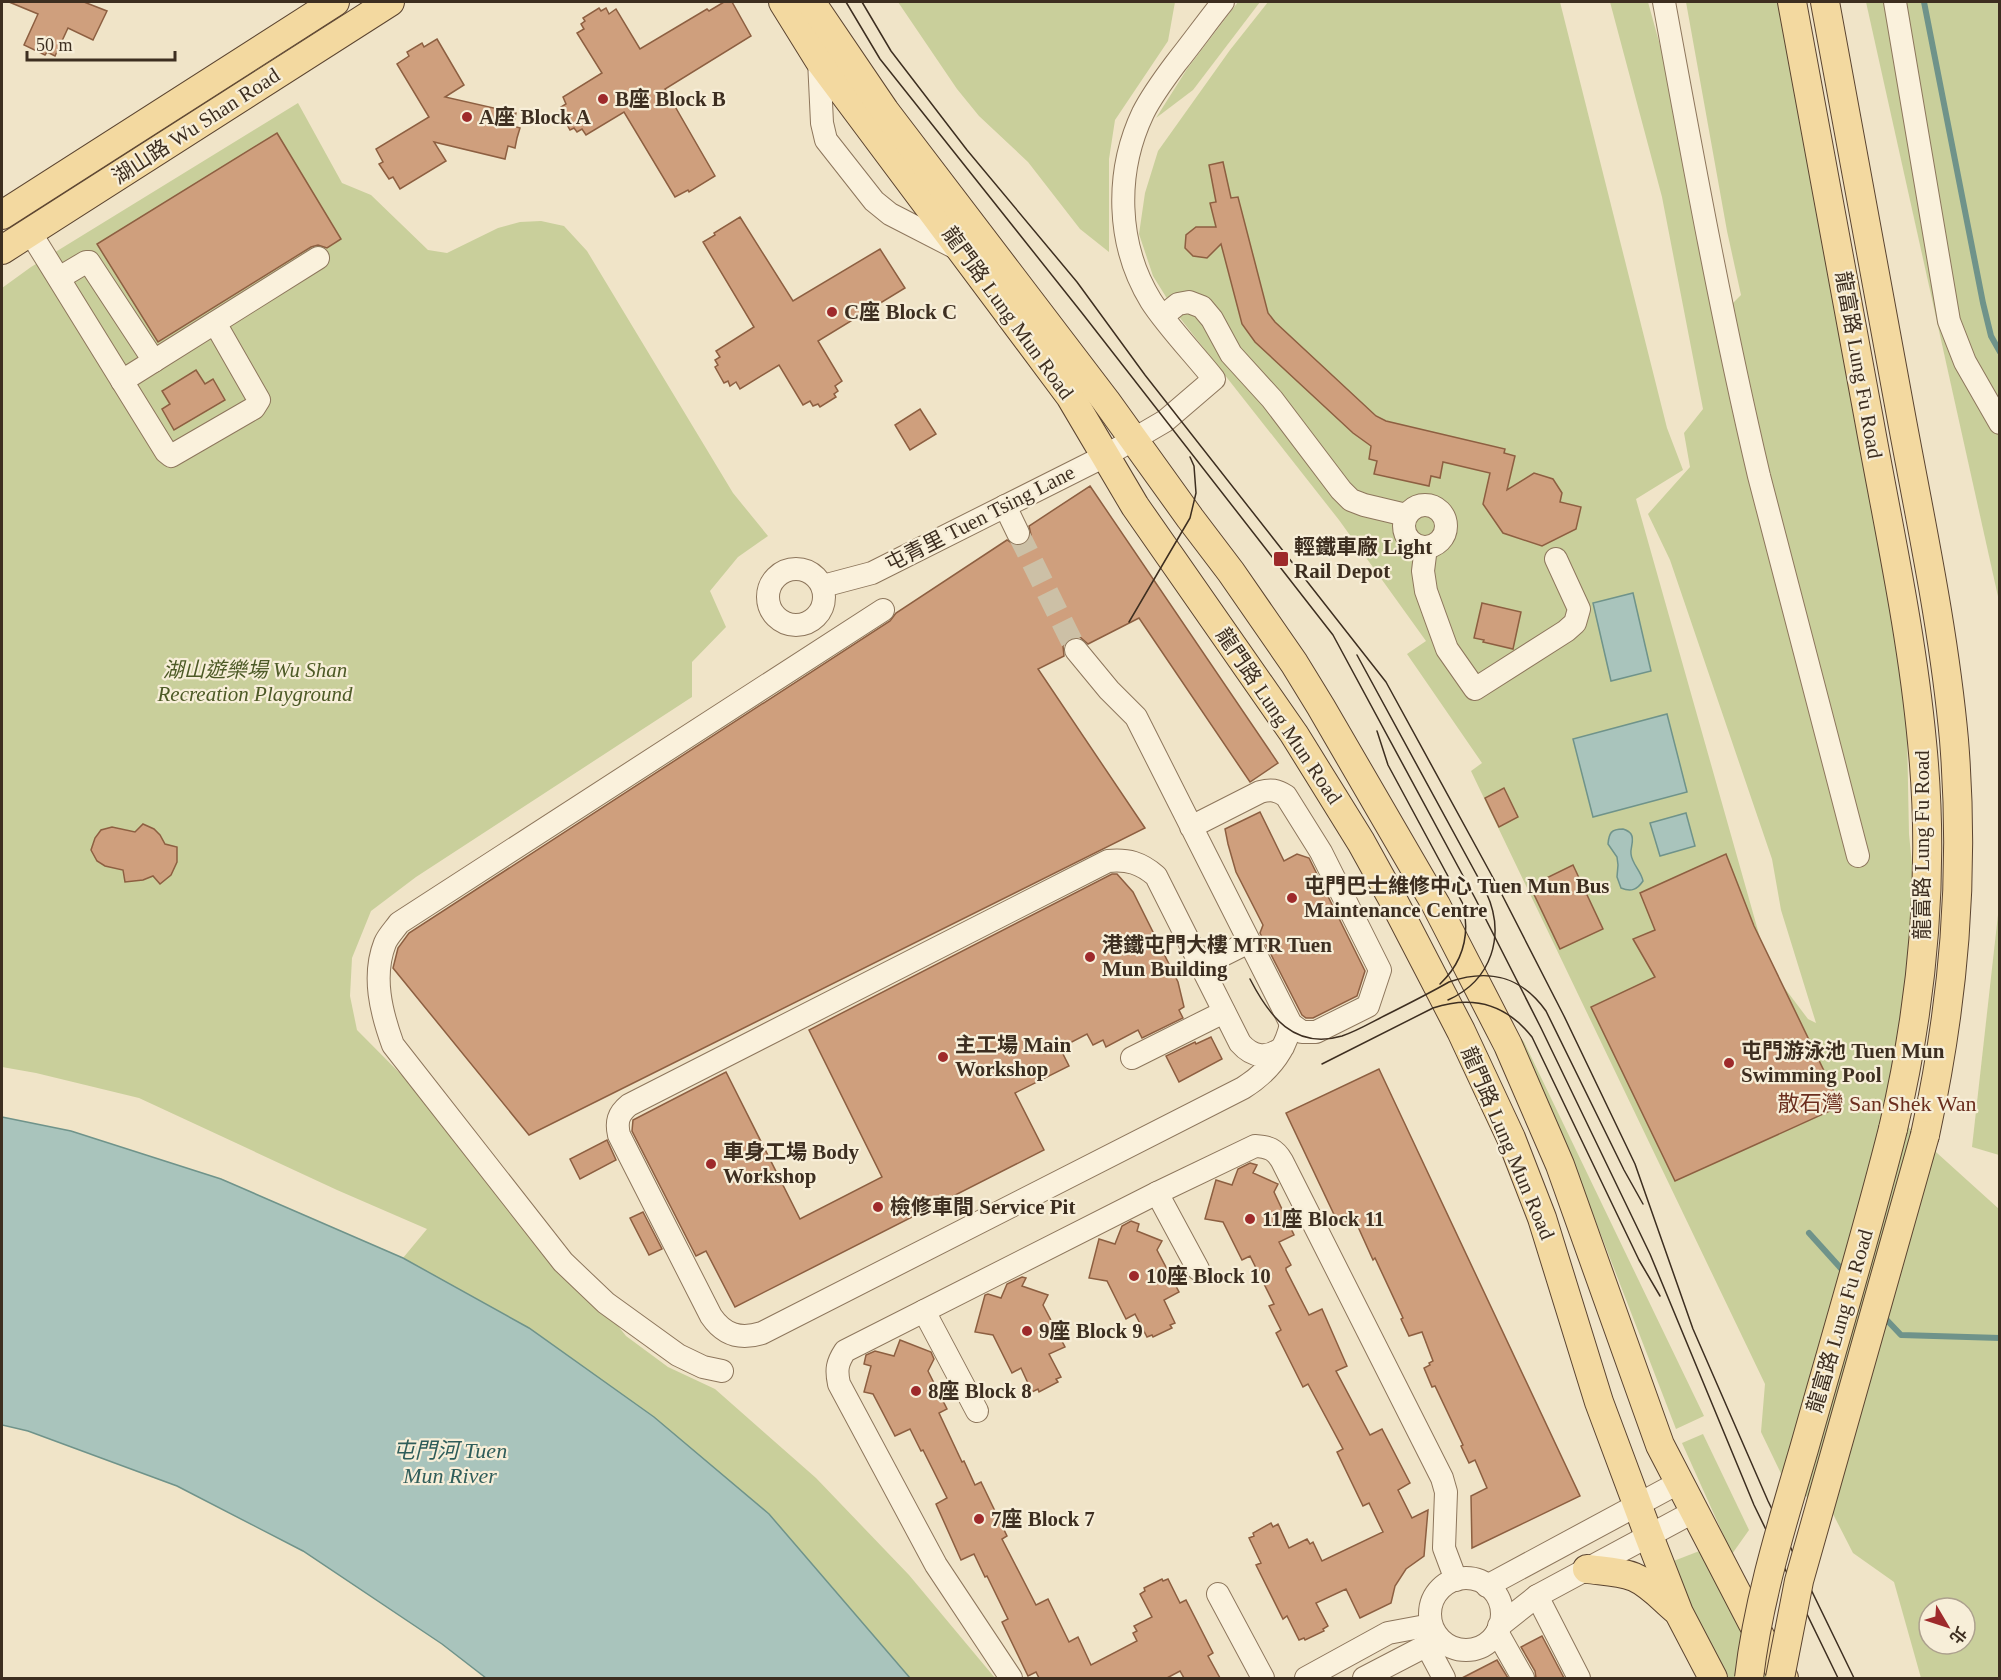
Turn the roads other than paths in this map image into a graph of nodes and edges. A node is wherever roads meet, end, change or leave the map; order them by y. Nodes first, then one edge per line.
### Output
1 (336, 2) edge
2 (390, 2) edge
3 (783, 2) edge
4 (811, 2) edge
5 (1223, 2) edge
6 (1664, 2) edge
7 (1792, 2) edge
8 (1825, 2) edge
9 (1895, 2) edge
10 (819, 60) junction
11 (2, 215) edge
12 (30, 232) junction
13 (2, 250) edge
14 (962, 251) junction
15 (318, 258) dead end
16 (58, 278) junction
17 (1163, 316) junction
18 (215, 323) junction
19 (154, 361) junction
20 (122, 381) junction
21 (2000, 423) edge
22 (1134, 439) junction
23 (1105, 456) junction
24 (1005, 506) junction
25 (1406, 515) junction
26 (1018, 533) tunnel mouth
27 (1426, 547) junction
28 (1556, 559) dead end
29 (823, 586) dead end
30 (883, 610) dead end
31 (1076, 650) tunnel mouth
32 (1191, 827) junction
33 (1858, 856) dead end
34 (1249, 942) junction
35 (1201, 966) junction
36 (1224, 1012) junction
37 (1291, 1024) junction
38 (1283, 1047) junction
39 (1132, 1058) dead end
40 (1157, 1193) junction
41 (1198, 1269) dead end
42 (924, 1311) junction
43 (722, 1371) dead end
44 (977, 1411) dead end
45 (1680, 1482) junction
46 (1637, 1505) junction
47 (1695, 1511) junction
48 (1648, 1536) junction
49 (1587, 1569) junction
50 (1456, 1580) junction
51 (1487, 1586) junction
52 (1218, 1594) dead end
53 (1537, 1596) junction
54 (1679, 1613) junction
55 (1498, 1629) junction
56 (1433, 1637) junction
57 (1011, 1678) edge
58 (1263, 1678) edge
59 (1306, 1678) edge
60 (1364, 1678) edge
61 (1444, 1678) edge
62 (1523, 1678) edge
63 (1579, 1678) edge
64 (1713, 1678) edge
65 (1749, 1678) edge
66 (1782, 1678) edge

1 - 11 main road, 湖山路 Wu Shan Road
2 - 12 main road, 湖山路 Wu Shan Road
3 - 10 main road, 龍門路 Lung Mun Road
4 - 22 main road, 龍門路 Lung Mun Road
5 - 17 street
6 - 33 street
7 - 65 main road, 龍富路 Lung Fu Road, bridge
8 - 66 main road, 龍富路 Lung Fu Road, bridge
9 - 21 street
10 - 14 main road, 龍門路 Lung Mun Road
10 - 14 street
12 - 13 main road, 湖山路 Wu Shan Road
12 - 16 street
14 - 23 main road, 龍門路 Lung Mun Road
15 - 18 street
16 - 19 street
16 - 20 street
17 - 22 street, 屯青里 Tuen Tsing Lane
17 - 25 street
18 - 19 street
18 - 20 street
19 - 20 street
22 - 23 street, 屯青里 Tuen Tsing Lane
22 - 45 main road, 龍門路 Lung Mun Road
23 - 24 street, 屯青里 Tuen Tsing Lane
23 - 46 main road, 龍門路 Lung Mun Road
24 - 26 street
24 - 29 street, 屯青里 Tuen Tsing Lane
25 - 27 street
25 - 27 street
27 - 28 street
30 - 43 street
31 - 32 street
32 - 34 street
32 - 37 street
34 - 35 street
34 - 37 street
35 - 36 street
35 - 38 street
36 - 38 street
36 - 39 street
37 - 38 street
40 - 41 street
40 - 42 street
40 - 50 street
42 - 44 street
42 - 57 street
45 - 46 street
45 - 47 main road, 龍門路 Lung Mun Road
46 - 48 main road, 龍門路 Lung Mun Road
46 - 51 street
47 - 48 street
47 - 66 main road, 龍門路 Lung Mun Road
48 - 49 street
48 - 54 main road, 龍門路 Lung Mun Road
49 - 53 street
49 - 54 main road
50 - 51 street
50 - 56 street
51 - 55 street
52 - 58 street
53 - 55 street
53 - 63 street
54 - 64 main road, 龍門路 Lung Mun Road
55 - 56 street
55 - 62 street
56 - 59 street
56 - 60 street
56 - 61 street

